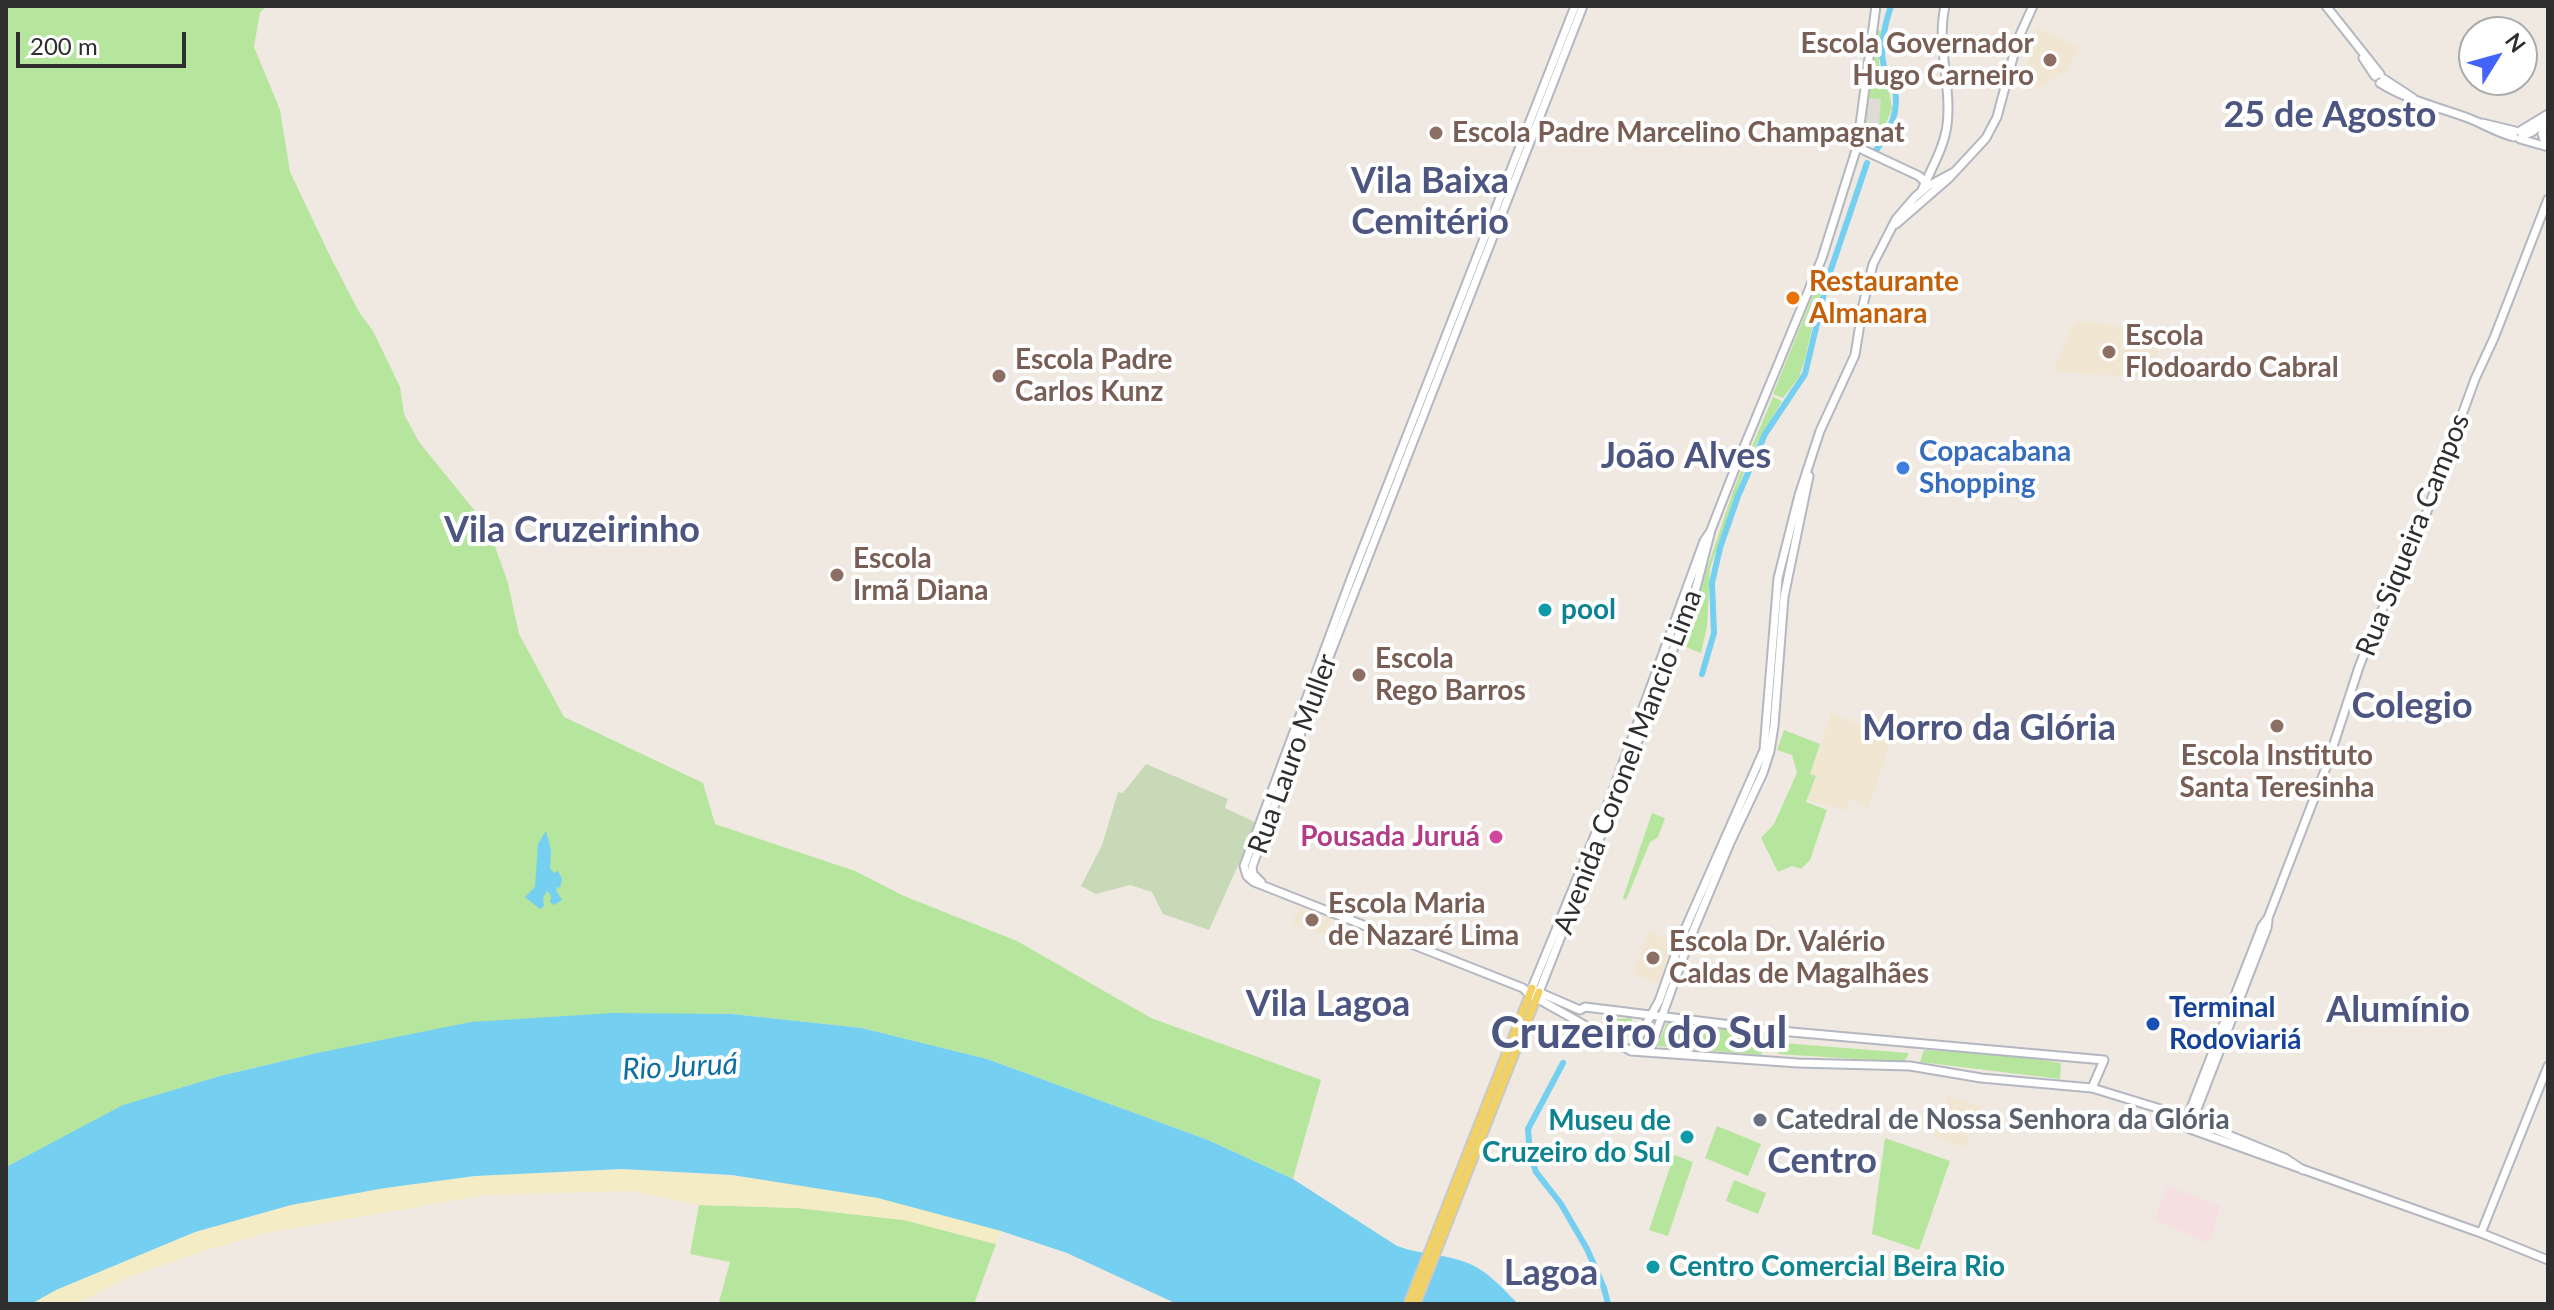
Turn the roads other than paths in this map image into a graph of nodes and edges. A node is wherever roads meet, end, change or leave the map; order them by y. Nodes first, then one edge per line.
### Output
1 (1575, 6) edge
2 (1583, 6) edge
3 (1876, 6) edge
4 (1945, 6) edge
5 (2033, 6) edge
6 (2326, 6) edge
7 (1537, 114) junction
8 (2547, 118) edge
9 (2518, 135) junction
10 (1857, 147) junction
11 (2547, 147) edge
12 (1927, 188) junction
13 (2548, 199) edge
14 (1532, 992) junction
15 (1592, 1009) junction
16 (1580, 1010) junction
17 (1656, 1015) junction
18 (1582, 1023) junction
19 (1631, 1051) junction
20 (1649, 1052) junction
21 (2548, 1066) edge
22 (2092, 1088) junction
23 (1489, 1110) junction
24 (2188, 1123) junction
25 (2481, 1233) junction
26 (2548, 1260) edge
27 (1408, 1304) edge
28 (1416, 1304) edge

1 - 7 street, Rua Lauro Muller
2 - 7 street, Rua Lauro Muller
3 - 10 street, Avenida Coronel Mancio Lima
4 - 12 street
5 - 12 street
6 - 9 street
7 - 14 street, Rua Lauro Muller
8 - 9 street
8 - 11 street
9 - 11 street
10 - 12 street
10 - 14 street, Avenida Coronel Mancio Lima
12 - 17 street
13 - 24 street, Rua Siqueira Campos
14 - 16 street
14 - 18 street
14 - 23 main road
15 - 16 street
15 - 17 street
15 - 18 street
16 - 18 street
17 - 19 street
17 - 20 street
17 - 22 street
18 - 19 street
19 - 20 street
20 - 22 street
21 - 25 street
22 - 24 street
23 - 27 main road
23 - 28 main road
24 - 25 street
25 - 26 street

